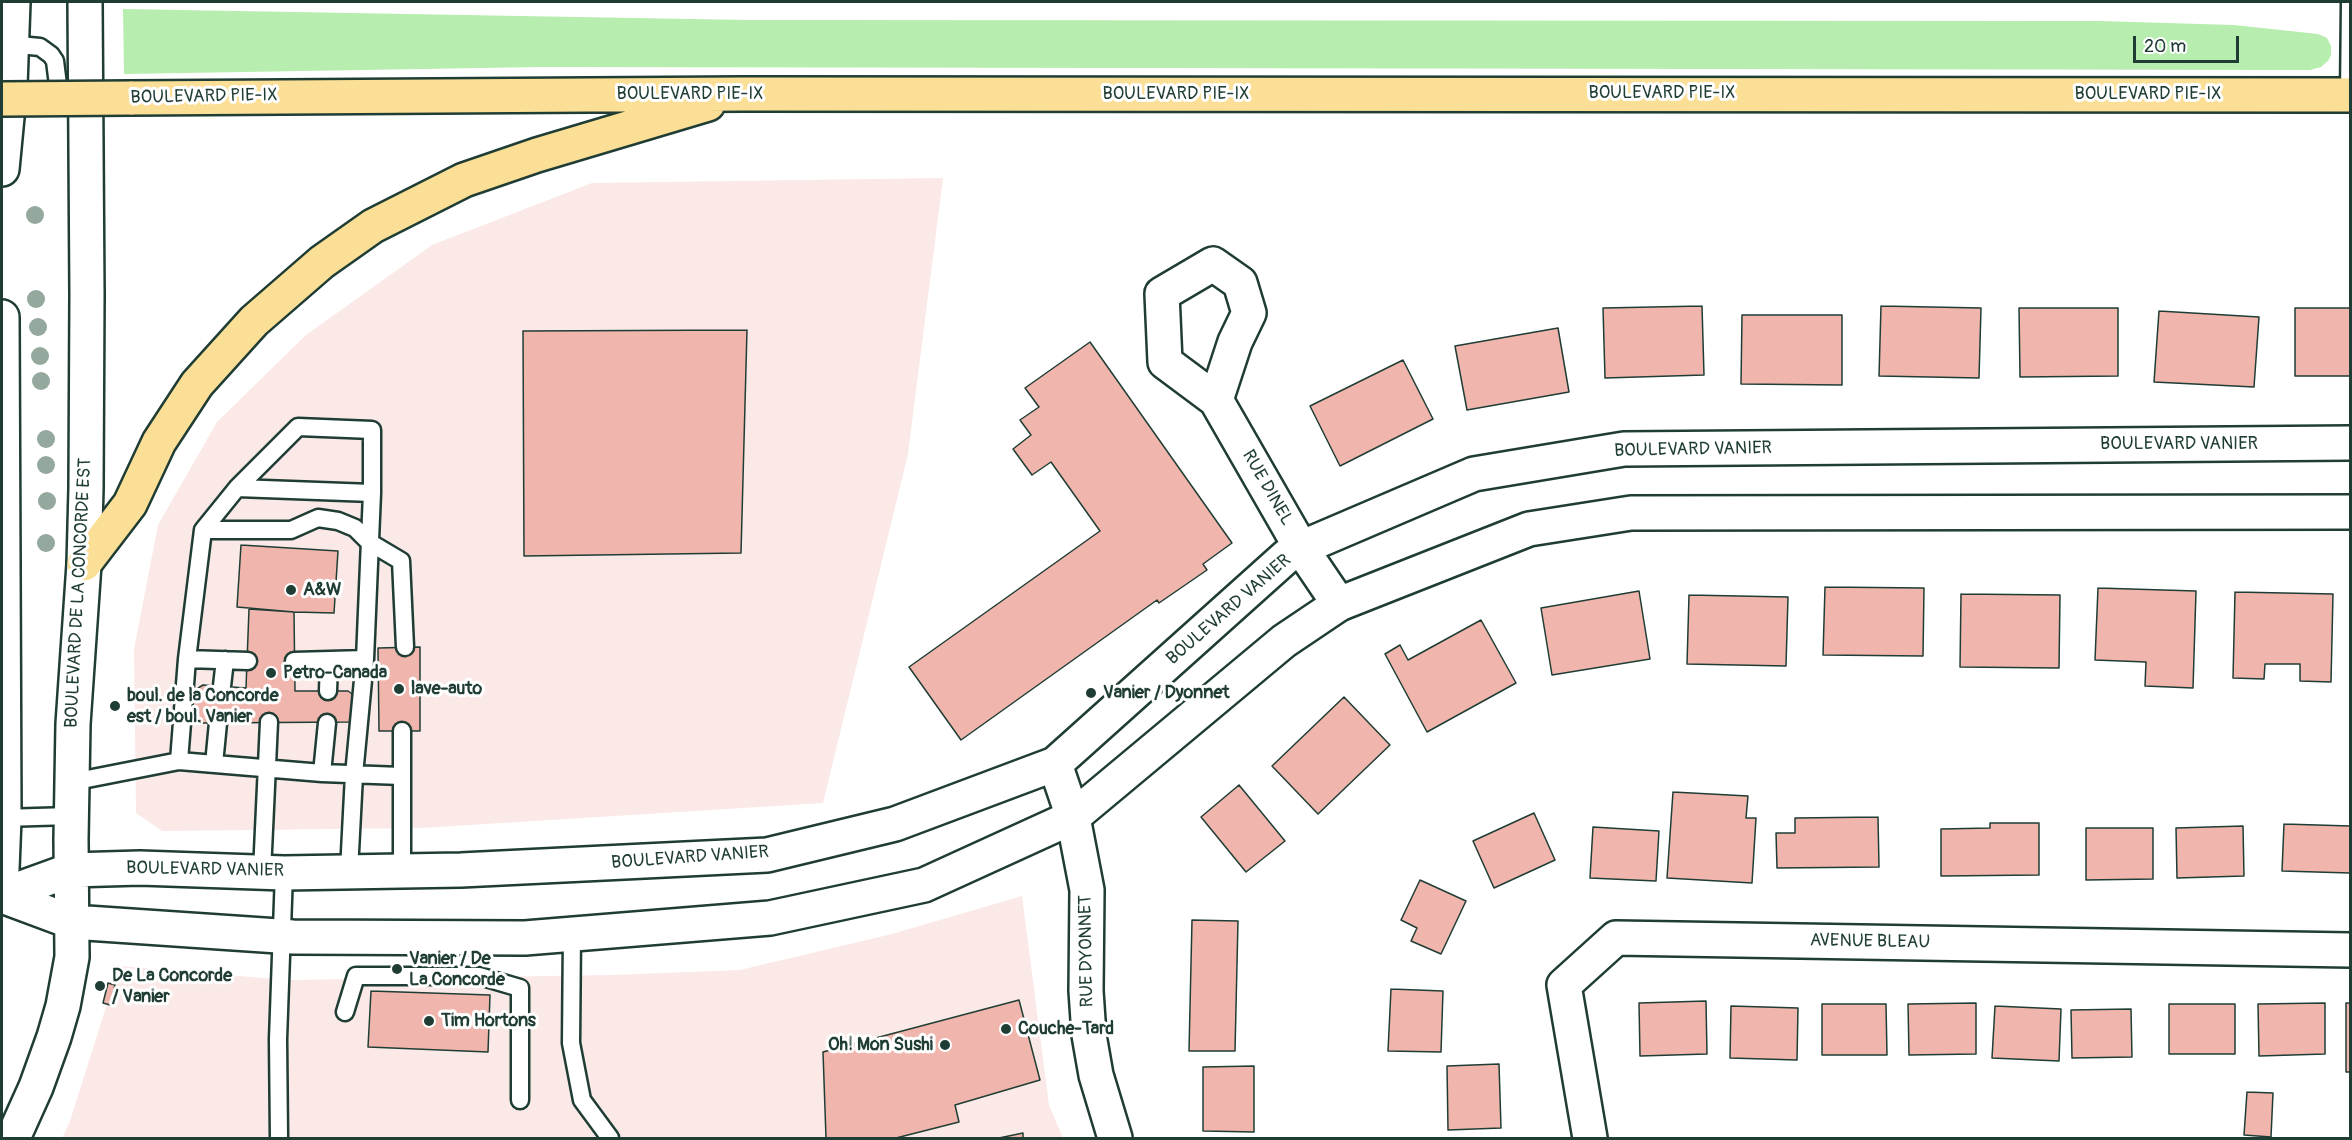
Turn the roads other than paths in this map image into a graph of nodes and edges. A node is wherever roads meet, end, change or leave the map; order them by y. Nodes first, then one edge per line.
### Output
1 (14, 2) edge
2 (85, 2) edge
3 (2350, 3) edge
4 (7, 44) edge
5 (743, 94) junction
6 (2350, 95) edge
7 (2, 99) edge
8 (86, 131) junction
9 (2, 169) edge
10 (2, 317) edge
11 (1216, 400) dead end
12 (2350, 443) edge
13 (237, 488) junction
14 (372, 493) junction
15 (2350, 512) edge
16 (203, 530) junction
17 (369, 542) junction
18 (1301, 548) junction
19 (84, 564) junction
20 (1339, 604) junction
21 (405, 647) dead end
22 (188, 659) junction
23 (225, 660) junction
24 (365, 660) junction
25 (248, 661) dead end
26 (294, 661) dead end
27 (330, 661) junction
28 (222, 686) dead end
29 (328, 691) dead end
30 (269, 722) dead end
31 (218, 723) dead end
32 (327, 723) dead end
33 (402, 731) dead end
34 (179, 762) junction
35 (214, 764) junction
36 (1055, 764) junction
37 (267, 768) junction
38 (322, 772) junction
39 (354, 775) junction
40 (401, 776) junction
41 (72, 782) junction
42 (71, 816) junction
43 (1073, 817) junction
44 (3, 818) edge
45 (2, 869) edge
46 (71, 870) junction
47 (402, 870) junction
48 (349, 871) junction
49 (273, 872) junction
50 (2, 896) edge
51 (72, 922) junction
52 (572, 934) junction
53 (282, 936) junction
54 (2350, 950) edge
55 (345, 1012) dead end
56 (520, 1100) dead end
57 (13, 1138) edge
58 (279, 1138) edge
59 (610, 1138) edge
60 (1115, 1138) edge
61 (1590, 1138) edge

1 - 4 street
2 - 8 street, BOULEVARD DE LA CONCORDE EST
3 - 6 lane
4 - 8 lane
4 - 9 street
5 - 6 highway, BOULEVARD PIE-IX
5 - 7 highway, BOULEVARD PIE-IX, bridge
5 - 19 highway
8 - 19 street, BOULEVARD DE LA CONCORDE EST
10 - 44 street
11 - 18 street, RUE DINEL
12 - 18 street, BOULEVARD VANIER
13 - 14 lane
13 - 14 lane
13 - 16 lane
14 - 17 lane
15 - 20 street, BOULEVARD VANIER
16 - 17 lane
16 - 22 lane
17 - 21 lane
17 - 24 lane
18 - 20 street, RUE DINEL
18 - 36 street, BOULEVARD VANIER
19 - 41 street, BOULEVARD DE LA CONCORDE EST
20 - 43 street, BOULEVARD VANIER
22 - 23 lane
22 - 34 lane
23 - 25 lane
23 - 28 lane
24 - 27 lane
24 - 39 lane
26 - 27 lane
27 - 29 lane
30 - 37 lane
31 - 35 lane
32 - 38 lane
33 - 40 lane
34 - 35 lane
34 - 41 lane
35 - 37 lane
36 - 43 street, RUE DYONNET
36 - 47 street, BOULEVARD VANIER
37 - 38 lane
37 - 49 lane
38 - 39 lane
39 - 40 lane
39 - 48 lane
40 - 47 lane
41 - 42 street, BOULEVARD DE LA CONCORDE EST
42 - 44 lane
42 - 46 street, BOULEVARD DE LA CONCORDE EST
43 - 52 street, BOULEVARD VANIER
43 - 60 street, RUE DYONNET
44 - 45 street
46 - 49 street, BOULEVARD VANIER
46 - 50 street, BOULEVARD VANIER
46 - 51 street, BOULEVARD DE LA CONCORDE EST
47 - 48 street, BOULEVARD VANIER
48 - 49 street, BOULEVARD VANIER
49 - 53 lane
50 - 51 street, BOULEVARD VANIER
51 - 53 street, BOULEVARD VANIER
51 - 57 street, BOULEVARD DE LA CONCORDE EST
52 - 53 street, BOULEVARD VANIER
52 - 59 lane
53 - 58 lane
54 - 61 street, AVENUE BLEAU
55 - 56 lane

